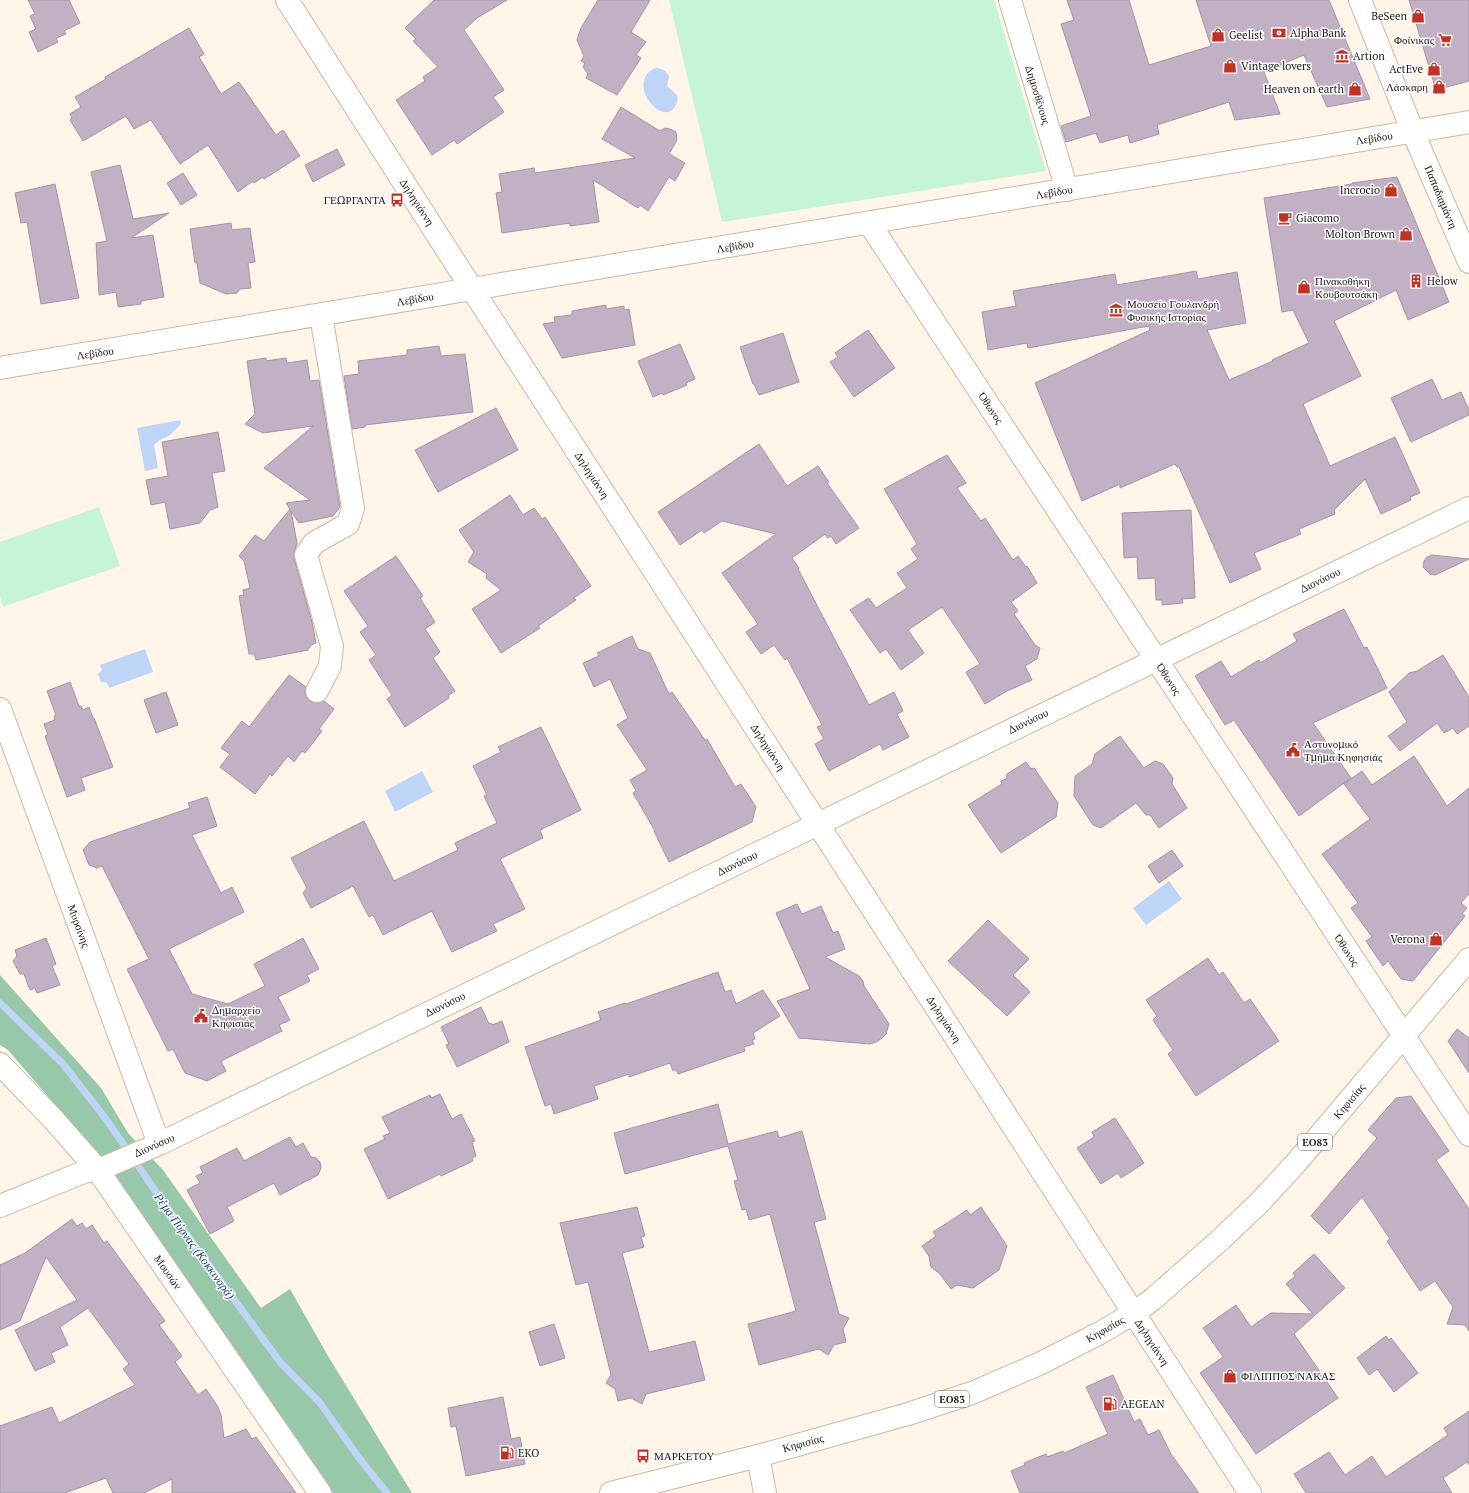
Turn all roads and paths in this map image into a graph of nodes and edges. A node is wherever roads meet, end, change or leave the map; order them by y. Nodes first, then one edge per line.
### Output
1 (287, 0) edge
2 (1010, 0) edge
3 (1360, 0) edge
4 (1469, 122) edge
5 (1413, 132) junction
6 (1067, 190) junction
7 (869, 223) junction
8 (1469, 262) edge
9 (472, 290) junction
10 (321, 315) junction
11 (0, 368) edge
12 (1469, 508) edge
13 (1156, 659) junction
14 (317, 691) dead end
15 (0, 709) edge
16 (818, 823) junction
17 (1469, 959) edge
18 (1404, 1036) junction
19 (0, 1064) edge
20 (1469, 1135) edge
21 (150, 1147) junction
22 (100, 1168) junction
23 (0, 1206) edge
24 (1134, 1313) junction
25 (758, 1456) junction
26 (1247, 1492) edge
27 (320, 1493) edge
28 (611, 1493) edge
29 (765, 1493) edge

1 - 9 street, Δηληγιάννη
2 - 6 street, Δημοσθένους
3 - 5 street, Παπαδιαμάντη
4 - 5 street, Λεβίδου
5 - 6 street, Λεβίδου
5 - 8 street, Παπαδιαμάντη
6 - 7 street, Λεβίδου
7 - 9 street, Λεβίδου
7 - 13 street, Όθωνος
9 - 10 street, Λεβίδου
9 - 16 street, Δηληγιάννη
10 - 11 street, Λεβίδου
10 - 14 street
12 - 13 street, Διονύσου
13 - 16 street, Διονύσου
13 - 18 street, Όθωνος
15 - 21 street, Μυρσίνης
16 - 21 street, Διονύσου
16 - 24 street, Δηληγιάννη
17 - 18 street, Κηφισίας / ΕΟ83
18 - 20 street, Όθωνος
18 - 24 street, Κηφισίας / ΕΟ83
19 - 22 street, Μουσών
21 - 22 street, Διονύσου
22 - 23 street, Διονύσου
22 - 27 street, Μουσών
24 - 25 street, Κηφισίας / ΕΟ83
24 - 26 street, Δηληγιάννη
25 - 28 street, Κηφισίας / ΕΟ83
25 - 29 street

